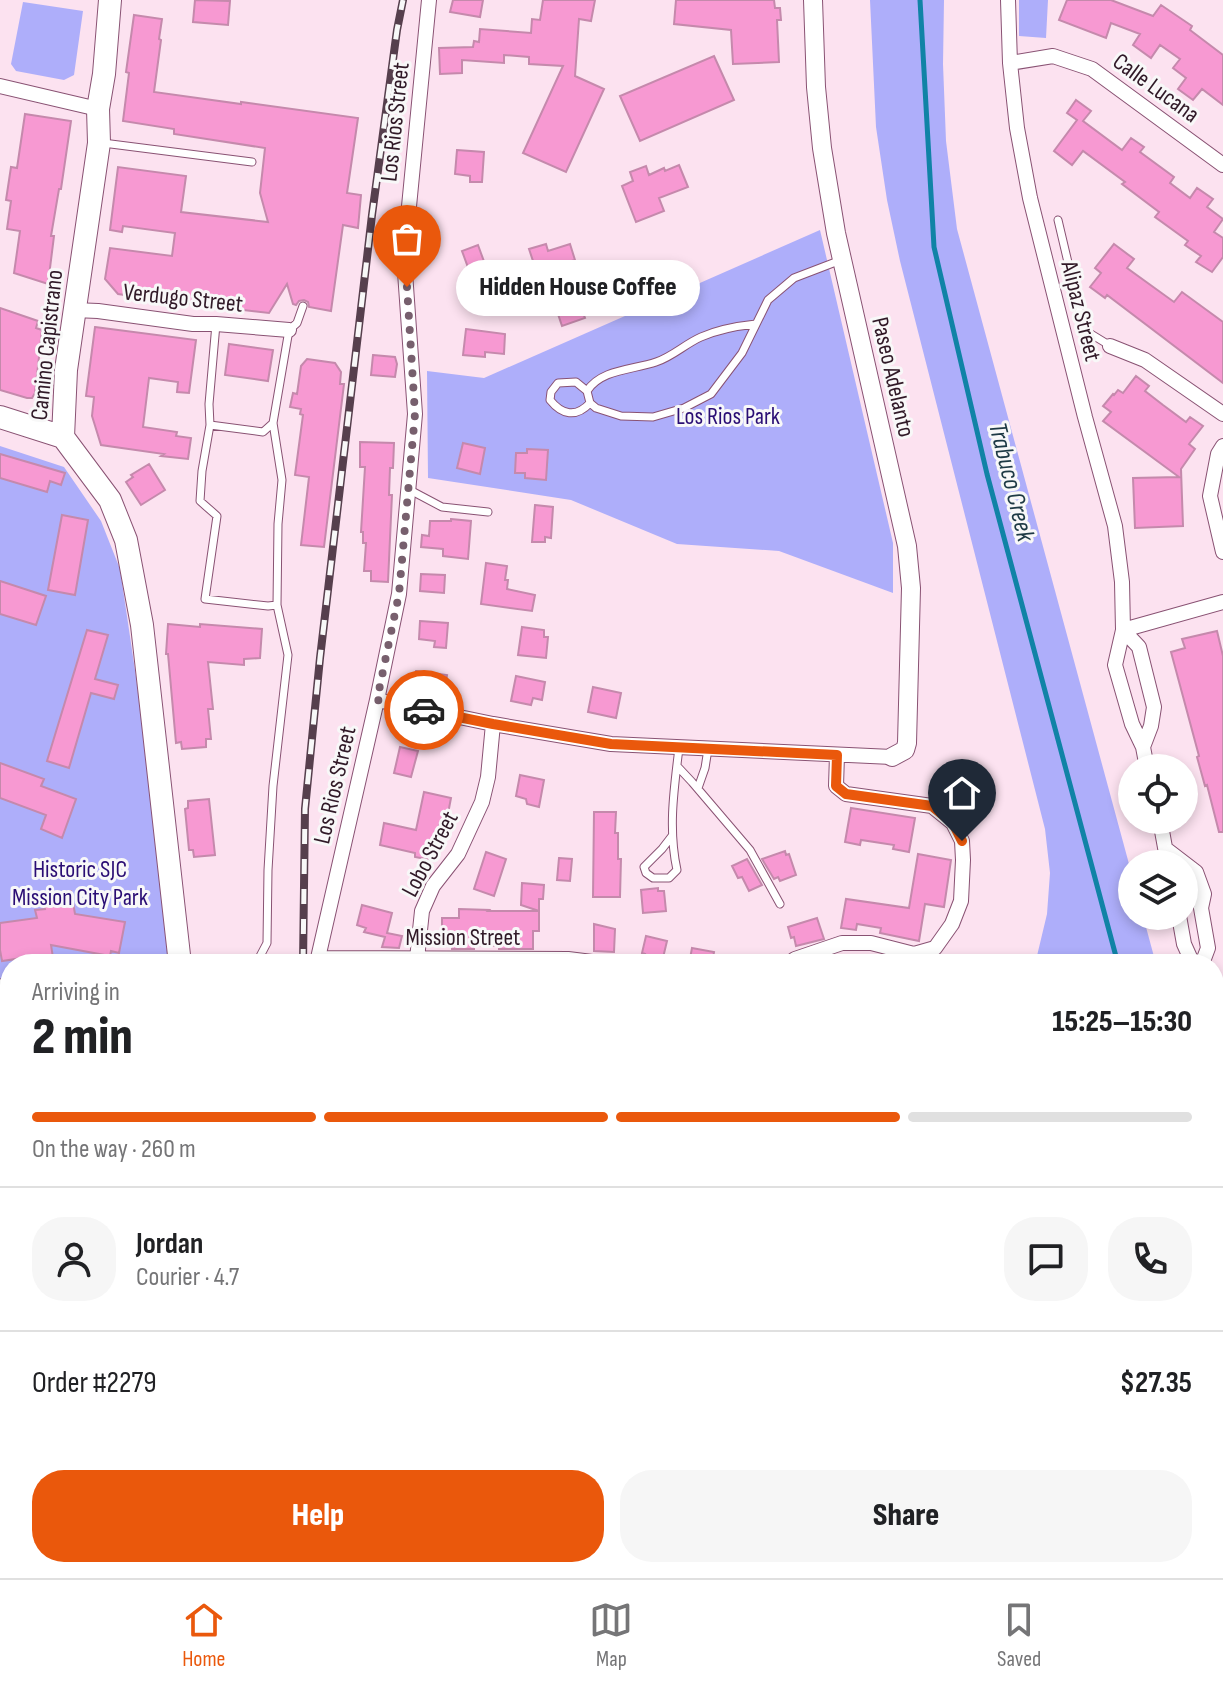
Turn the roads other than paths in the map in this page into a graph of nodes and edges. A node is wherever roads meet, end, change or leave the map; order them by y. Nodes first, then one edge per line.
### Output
1 (110, 0) edge
2 (429, 0) edge
3 (813, 0) edge
4 (1008, 0) edge
5 (1010, 63) junction
6 (0, 86) edge
7 (98, 109) junction
8 (99, 143) junction
9 (252, 162) dead end
10 (1223, 165) edge
11 (1058, 220) dead end
12 (841, 260) junction
13 (303, 306) dead end
14 (74, 310) junction
15 (216, 324) junction
16 (756, 324) junction
17 (289, 330) junction
18 (1110, 346) joint
19 (587, 391) junction
20 (590, 403) junction
21 (1223, 414) edge
22 (0, 417) edge
23 (273, 423) junction
24 (210, 425) junction
25 (63, 437) junction
26 (1223, 446) edge
27 (408, 489) junction
28 (488, 512) dead end
29 (1223, 552) edge
30 (1223, 602) edge
31 (277, 605) junction
32 (1123, 630) junction
33 (377, 700) junction
34 (493, 724) junction
35 (1143, 747) junction
36 (679, 748) junction
37 (708, 749) junction
38 (1144, 754) edge
39 (837, 755) junction
40 (892, 757) joint
41 (677, 766) junction
42 (698, 788) junction
43 (672, 836) junction
44 (1198, 878) edge
45 (780, 904) dead end
46 (1182, 930) edge
47 (179, 954) edge
48 (261, 954) edge
49 (319, 954) edge
50 (418, 954) edge
51 (810, 954) edge
52 (914, 954) edge
53 (914, 954) edge
54 (1188, 954) edge
55 (1206, 954) edge

1 - 7 main road, Camino Capistrano
2 - 27 street, Los Rios Street
3 - 12 street, Paseo Adelanto
4 - 5 street, Alipaz Street
5 - 10 street, Calle Lucana
5 - 32 street, Alipaz Street
6 - 7 street
7 - 8 main road, Camino Capistrano
8 - 9 lane
8 - 14 main road, Camino Capistrano
11 - 18 lane
12 - 16 lane
12 - 40 street, Paseo Adelanto
13 - 17 lane
14 - 15 street, Verdugo Street
14 - 25 main road, Camino Capistrano
15 - 17 street, Verdugo Street
15 - 24 lane
16 - 19 lane
16 - 20 lane
17 - 23 lane
18 - 21 street
19 - 20 lane
19 - 20 lane
22 - 25 main road
23 - 24 lane
23 - 31 lane
24 - 31 lane
25 - 47 main road, Camino Capistrano
26 - 29 street
27 - 28 lane
27 - 33 street, Los Rios Street
30 - 32 street
31 - 48 lane
32 - 35 street, Alipaz Street
32 - 35 street, Alipaz Street
33 - 34 street
33 - 49 street, Los Rios Street
34 - 36 street
34 - 50 street, Lobo Street
35 - 38 street, Alipaz Street
36 - 37 street
36 - 41 lane
37 - 39 street
37 - 42 lane
39 - 40 street
39 - 52 street
41 - 42 lane
41 - 43 lane
42 - 45 lane
43 - 43 lane
44 - 55 street
46 - 54 street
51 - 53 street

